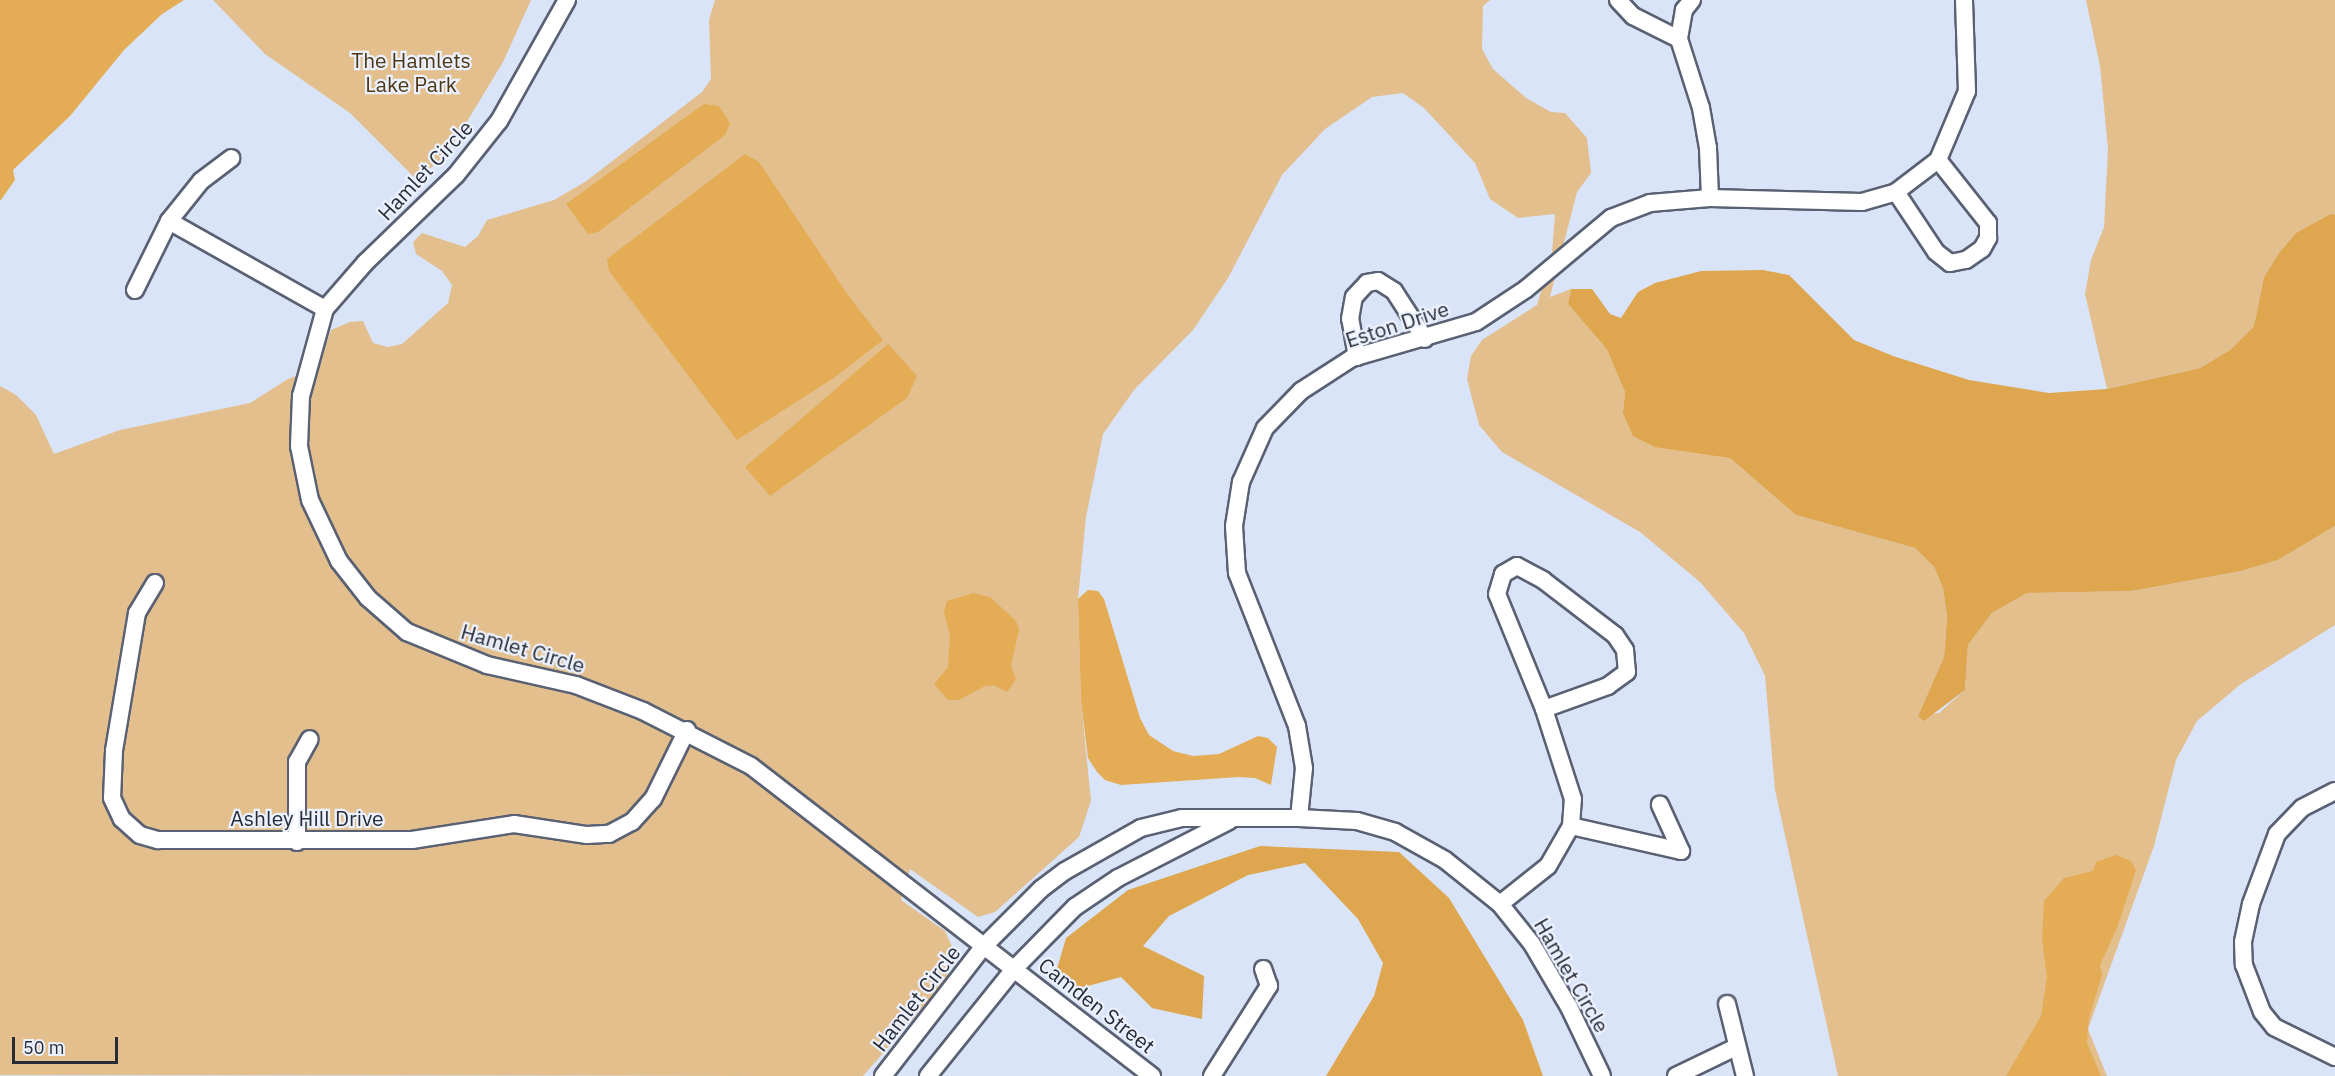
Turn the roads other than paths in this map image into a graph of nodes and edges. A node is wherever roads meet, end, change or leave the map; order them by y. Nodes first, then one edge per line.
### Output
1 (567, 0) edge
2 (1618, 0) edge
3 (1692, 0) edge
4 (1964, 0) edge
5 (1679, 39) junction
6 (231, 158) dead end
7 (1938, 160) junction
8 (1896, 192) junction
9 (1710, 198) junction
10 (169, 220) junction
11 (135, 290) dead end
12 (325, 309) junction
13 (1425, 339) junction
14 (1357, 357) junction
15 (155, 583) dead end
16 (1544, 709) junction
17 (687, 730) junction
18 (310, 738) dead end
19 (2335, 791) edge
20 (1660, 805) dead end
21 (1299, 818) junction
22 (1232, 819) junction
23 (1571, 826) junction
24 (297, 842) junction
25 (1500, 904) junction
26 (983, 947) junction
27 (1014, 969) junction
28 (1263, 969) dead end
29 (1727, 1004) dead end
30 (1736, 1047) junction
31 (2335, 1057) edge
32 (884, 1076) edge
33 (928, 1076) edge
34 (1152, 1076) edge
35 (1212, 1076) edge
36 (1602, 1076) edge
37 (1676, 1076) edge
38 (1745, 1076) edge

1 - 12 street, Hamlet Circle
2 - 5 street
3 - 5 street
4 - 7 street, Eston Drive
5 - 9 street
6 - 10 street
7 - 8 street, Eston Drive
7 - 8 street
8 - 9 street, Eston Drive
9 - 13 street, Eston Drive
10 - 11 street
10 - 12 street
12 - 17 street, Hamlet Circle
13 - 14 street, Eston Drive
13 - 14 street
14 - 21 street, Eston Drive
15 - 24 street, Ashley Hill Drive
16 - 16 street
16 - 23 street
17 - 24 street, Ashley Hill Drive
17 - 26 street, Hamlet Circle
18 - 24 street
19 - 31 street
20 - 23 street
21 - 22 street, Hamlet Circle
21 - 25 street, Hamlet Circle
22 - 26 street, Hamlet Circle
22 - 27 street, Hamlet Circle
23 - 25 street
25 - 36 street, Hamlet Circle
26 - 27 street, Hamlet Circle
26 - 32 street, Hamlet Circle
27 - 33 street, Hamlet Circle
27 - 34 street, Camden Street
28 - 35 street
29 - 30 street
30 - 37 street
30 - 38 street

